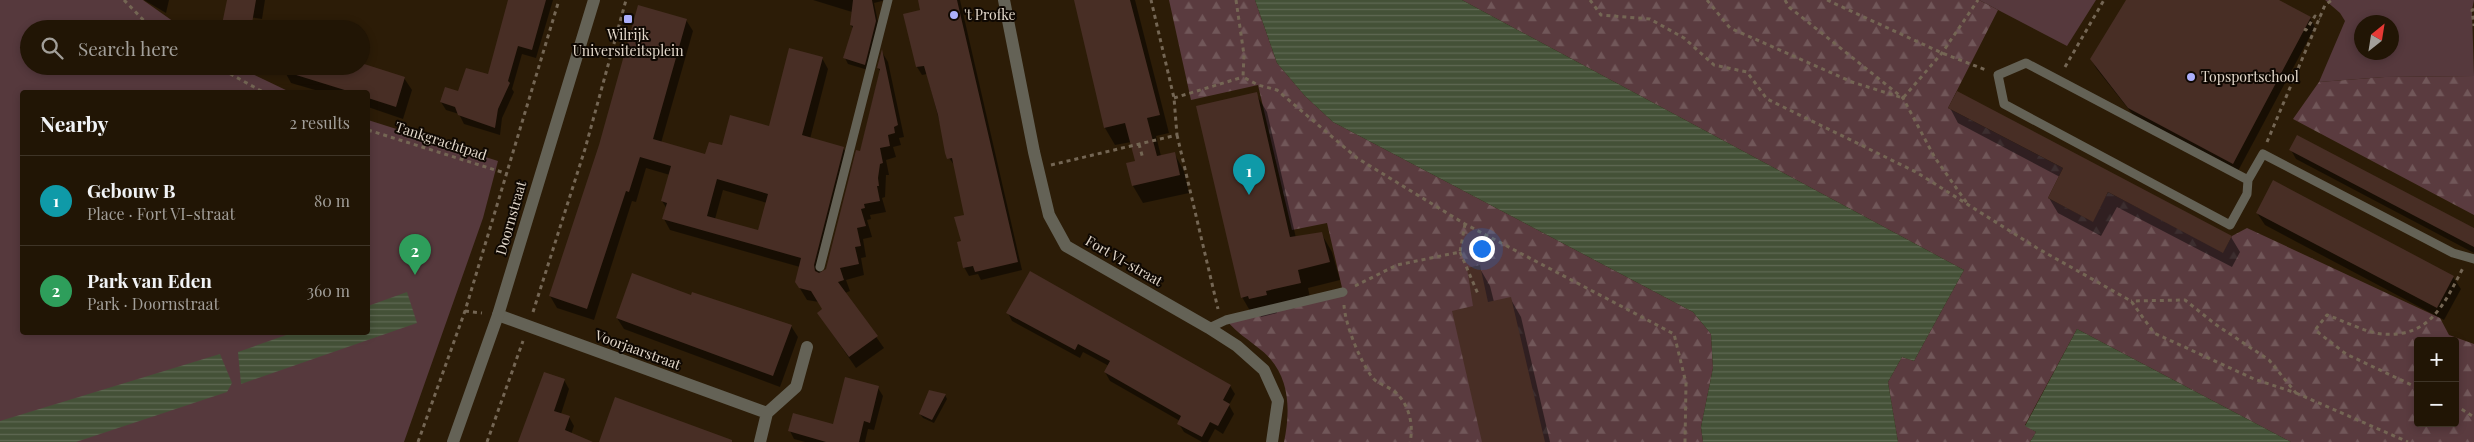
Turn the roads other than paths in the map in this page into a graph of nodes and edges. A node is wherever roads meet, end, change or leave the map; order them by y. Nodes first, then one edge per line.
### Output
1 (594, 0) edge
2 (888, 0) edge
3 (1004, 0) edge
4 (2248, 180) junction
5 (2471, 259) edge
6 (820, 267) dead end
7 (1343, 292) road end
8 (498, 315) junction
9 (1209, 328) junction
10 (807, 347) dead end
11 (767, 413) junction
12 (453, 442) edge
13 (760, 442) edge
14 (1272, 442) edge

1 - 8 street, Doornstraat
2 - 6 lane
3 - 9 street, Fort VI-straat
4 - 4 lane
4 - 5 lane
7 - 9 lane
8 - 11 street, Voorjaarstraat
8 - 12 street, Doornstraat
9 - 14 street, Fort VI-straat
10 - 11 street
11 - 13 street

